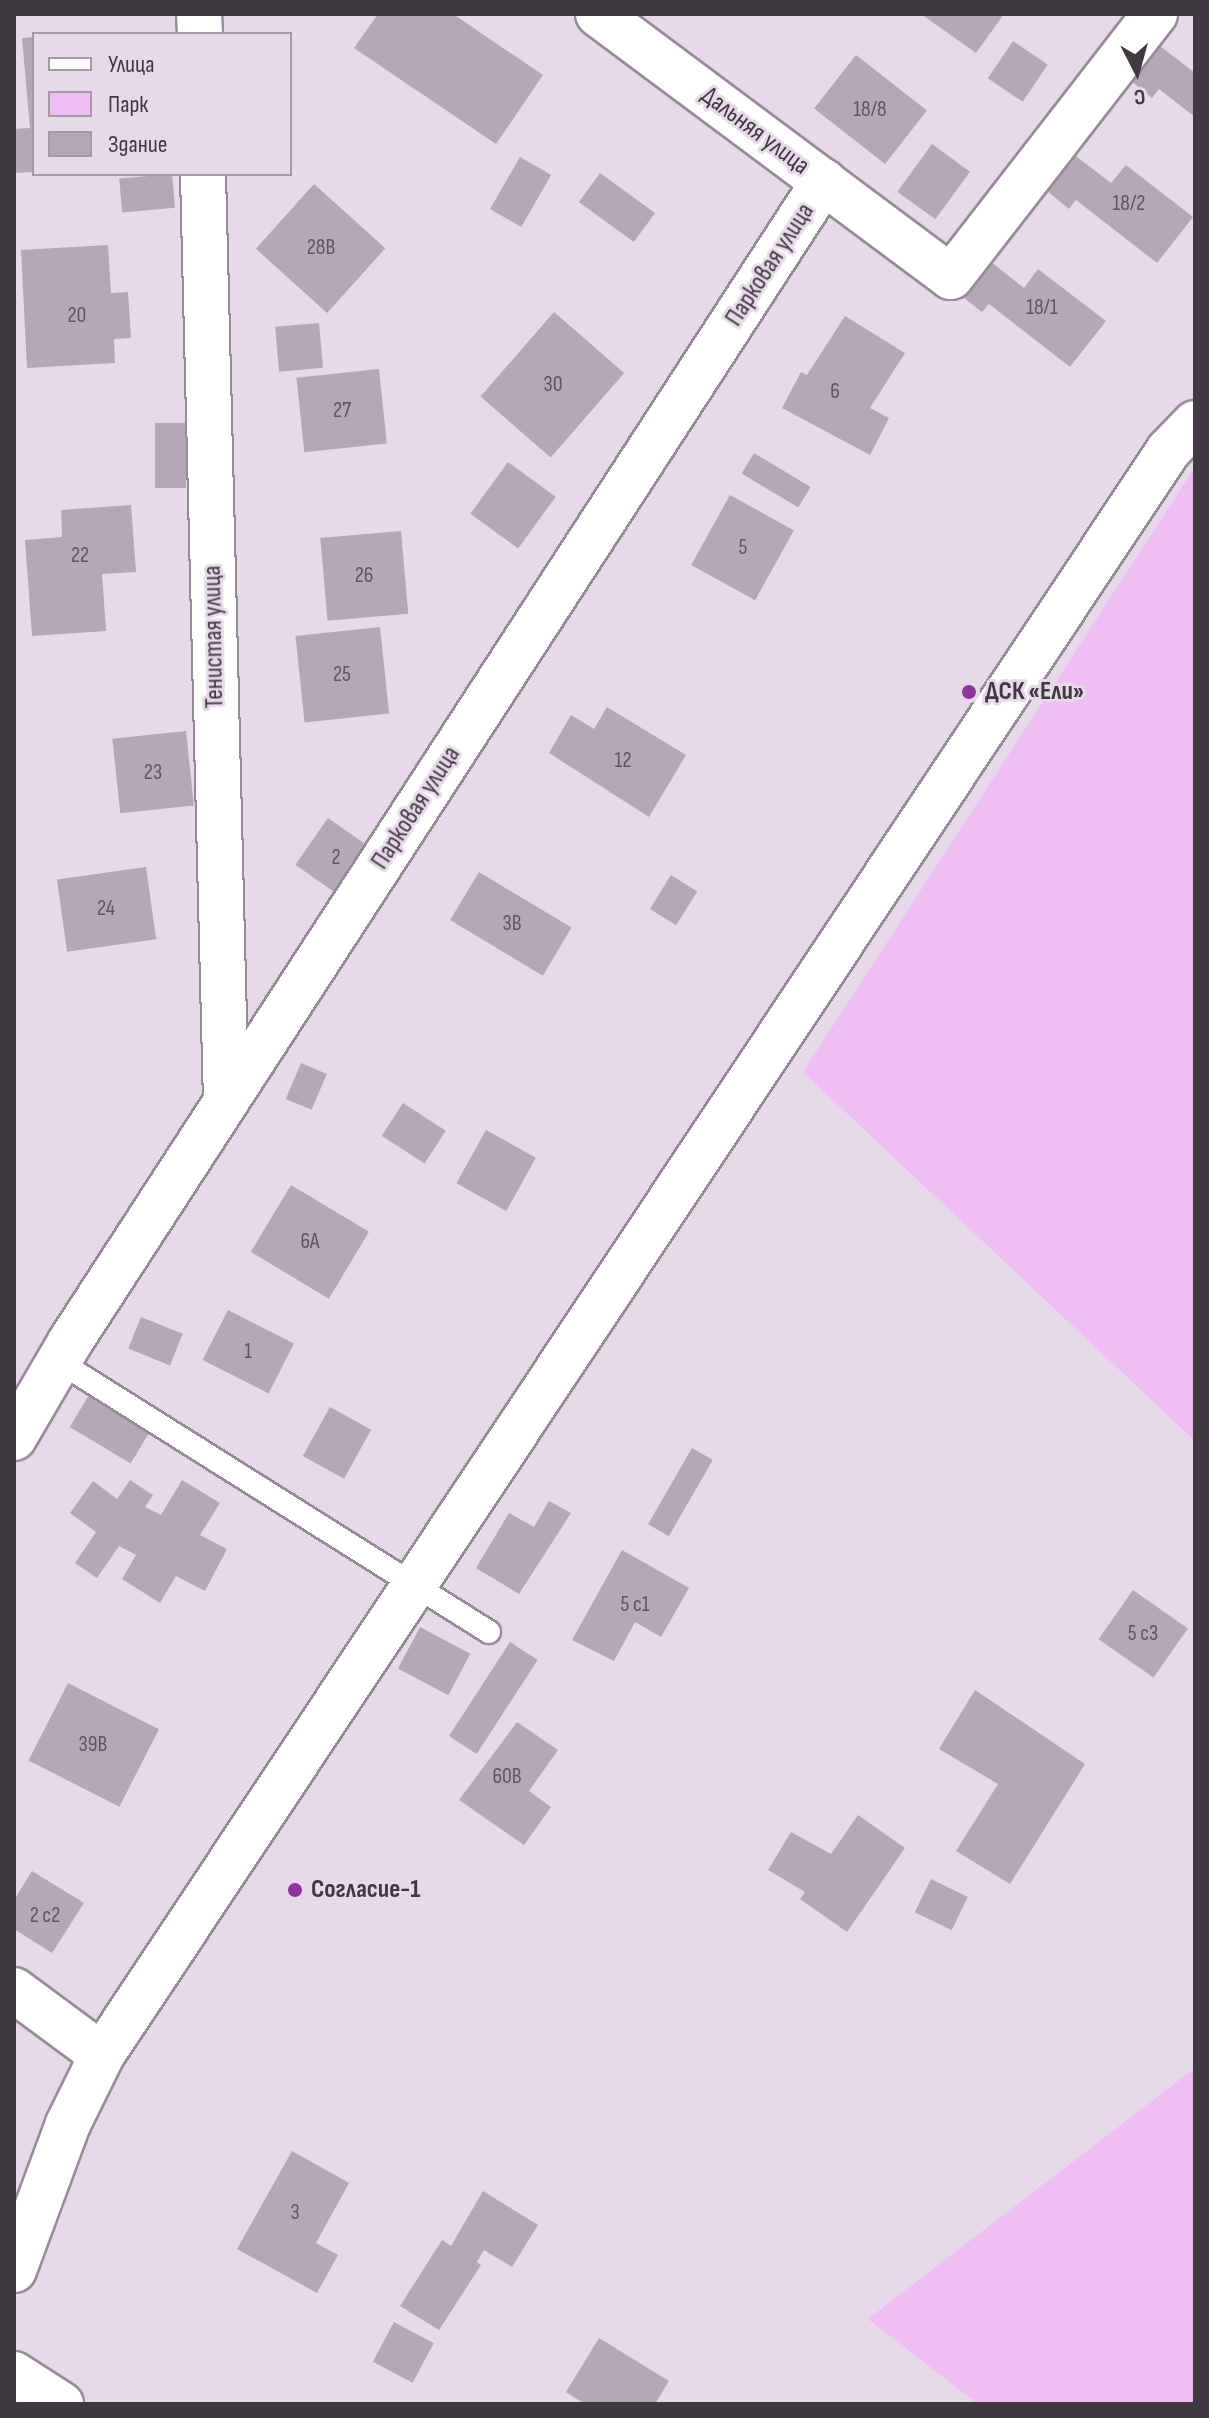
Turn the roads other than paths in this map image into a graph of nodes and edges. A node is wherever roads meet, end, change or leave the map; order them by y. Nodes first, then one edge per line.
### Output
1 (598, 14) edge
2 (1155, 14) edge
3 (203, 176) edge
4 (824, 181) junction
5 (1195, 423) edge
6 (226, 1101) junction
7 (58, 1361) junction
8 (14, 1438) edge
9 (416, 1586) junction
10 (489, 1632) dead end
11 (14, 1990) edge
12 (102, 2055) junction
13 (14, 2270) edge
14 (14, 2374) edge
15 (61, 2404) edge

1 - 4 street, Дальняя улица
2 - 4 street, Дальняя улица
3 - 6 street, Тенистая улица
4 - 6 street, Парковая улица
5 - 9 street
6 - 7 street, Парковая улица
7 - 8 street, Парковая улица
7 - 9 lane
9 - 10 lane
9 - 12 street
11 - 12 street
12 - 13 street
14 - 15 street

